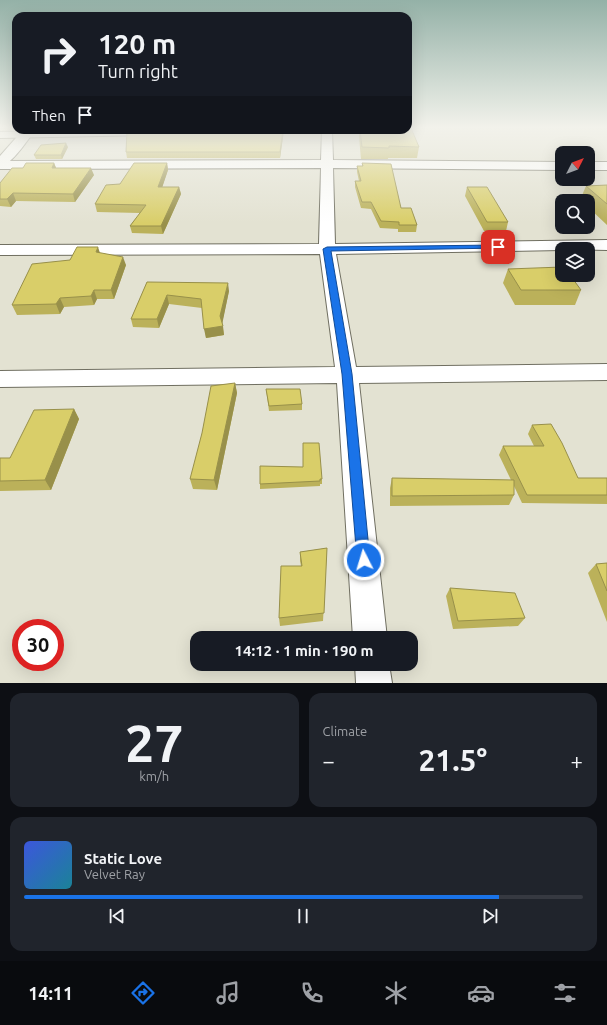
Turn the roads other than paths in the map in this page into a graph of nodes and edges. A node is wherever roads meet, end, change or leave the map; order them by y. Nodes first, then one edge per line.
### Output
1 (327, 160) edge
2 (0, 164) edge
3 (327, 164) junction
4 (555, 166) edge
5 (595, 166) edge
6 (607, 166) edge
7 (607, 246) edge
8 (327, 249) junction
9 (0, 250) edge
10 (607, 372) edge
11 (347, 374) junction
12 (0, 379) edge
13 (369, 631) edge
14 (373, 671) edge
15 (374, 683) edge

1 - 3 street
2 - 3 street
3 - 4 street
3 - 8 street
5 - 6 street
7 - 8 street
8 - 9 street
8 - 11 street
10 - 11 street
11 - 12 street
11 - 13 street
14 - 15 street

